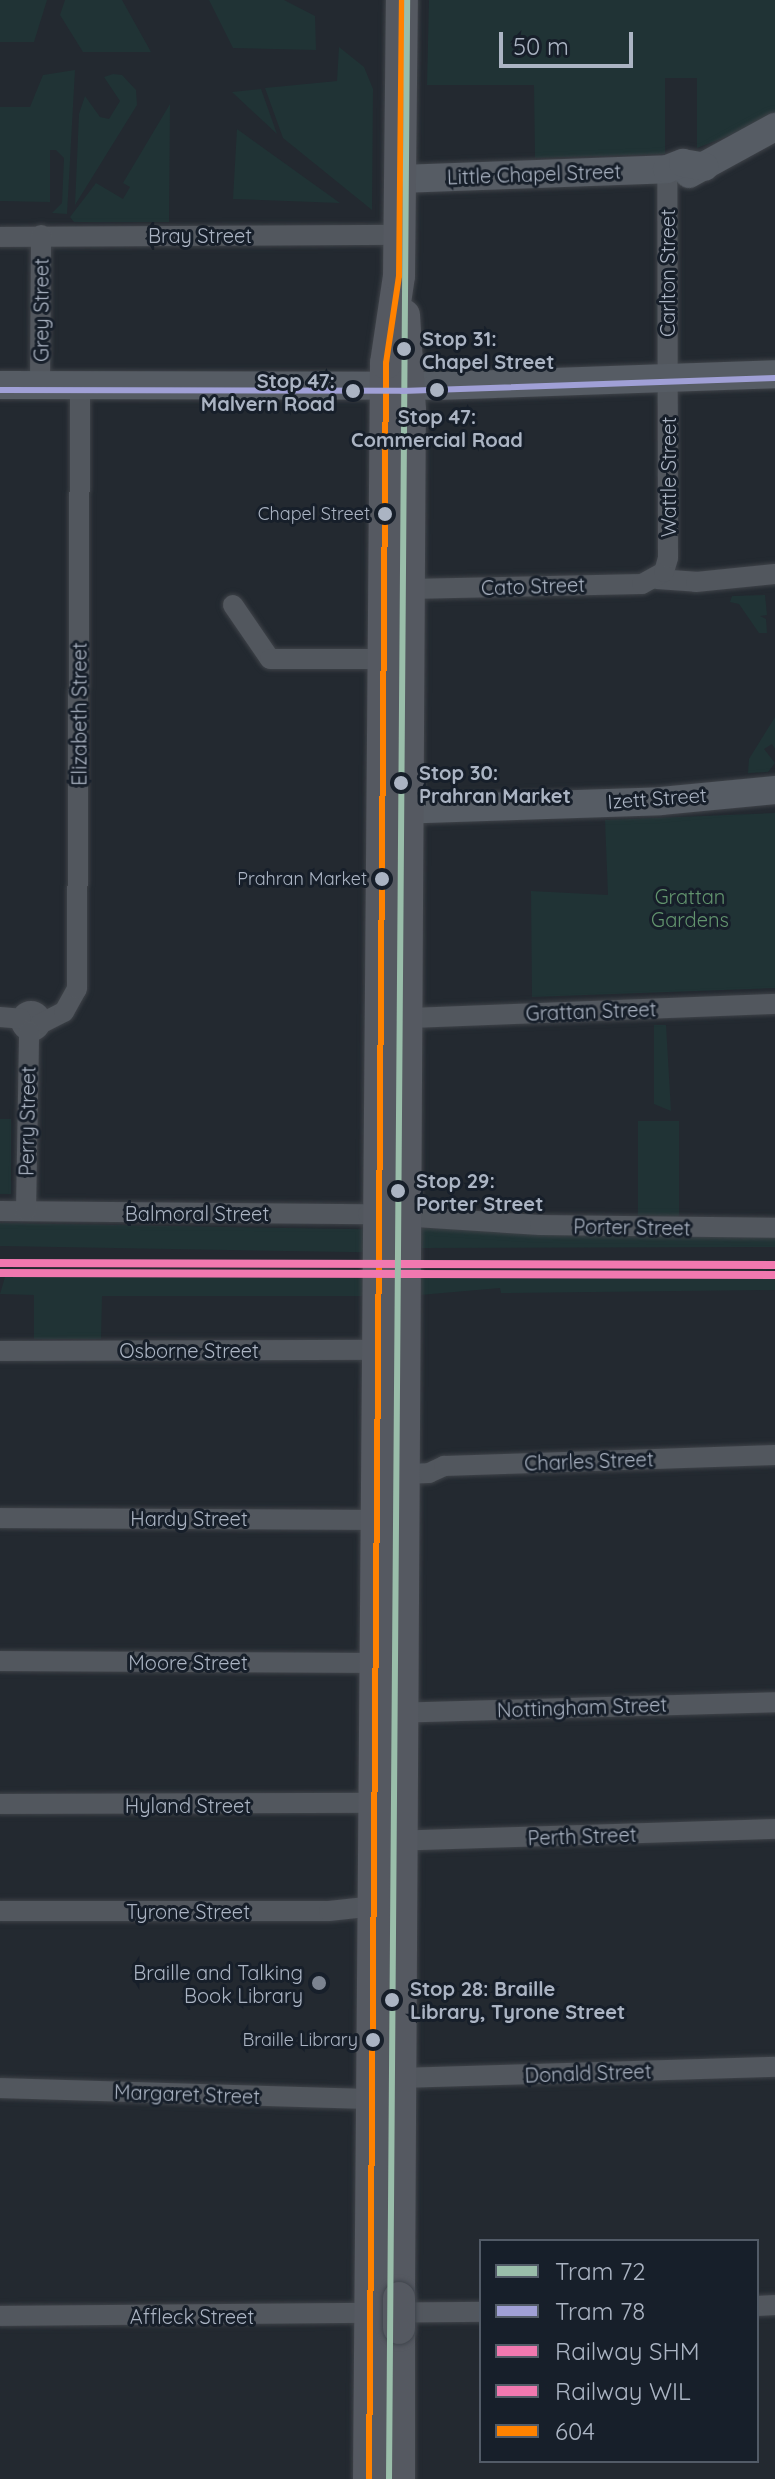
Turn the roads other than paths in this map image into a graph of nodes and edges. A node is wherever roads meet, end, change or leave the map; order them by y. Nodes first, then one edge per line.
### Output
1 (402, 0) edge
2 (770, 133) edge
3 (667, 169) junction
4 (400, 179) junction
5 (41, 235) junction
6 (400, 235) junction
7 (0, 237) edge
8 (775, 374) edge
9 (667, 378) junction
10 (0, 385) edge
11 (40, 386) junction
12 (80, 386) junction
13 (398, 386) junction
14 (775, 574) edge
15 (659, 577) junction
16 (409, 589) junction
17 (233, 605) dead end
18 (385, 659) junction
19 (775, 790) edge
20 (402, 810) junction
21 (775, 1004) edge
22 (0, 1017) edge
23 (408, 1018) junction
24 (30, 1025) junction
25 (0, 1211) edge
26 (26, 1211) junction
27 (775, 1228) edge
28 (393, 1241) junction
29 (379, 1350) junction
30 (0, 1351) edge
31 (775, 1455) edge
32 (404, 1474) junction
33 (0, 1518) edge
34 (378, 1520) junction
35 (0, 1661) edge
36 (375, 1663) junction
37 (775, 1702) edge
38 (396, 1713) junction
39 (375, 1803) junction
40 (0, 1804) edge
41 (775, 1829) edge
42 (395, 1841) junction
43 (375, 1906) junction
44 (0, 1911) edge
45 (775, 2067) edge
46 (401, 2078) junction
47 (0, 2088) edge
48 (375, 2099) junction
49 (479, 2312) edge
50 (389, 2314) junction
51 (0, 2316) edge
52 (369, 2479) edge
53 (399, 2479) edge

1 - 4 main road
2 - 3 street, Little Chapel Street
3 - 4 street, Little Chapel Street
3 - 9 street, Carlton Street
4 - 6 main road
5 - 6 street, Bray Street
5 - 7 street, Bray Street
5 - 11 street, Grey Street
6 - 13 main road
8 - 9 street
9 - 13 street
9 - 15 street, Wattle Street
10 - 11 street
11 - 12 street
12 - 13 street
12 - 24 street, Elizabeth Street
13 - 16 main road
13 - 18 main road
14 - 15 street, Cato Street
15 - 16 street, Cato Street
16 - 20 main road
17 - 18 street
18 - 28 main road
19 - 20 street, Izett Street
20 - 23 main road
21 - 23 street, Grattan Street
22 - 24 street
23 - 28 main road
24 - 26 street, Perry Street
25 - 26 street, Balmoral Street
26 - 28 street, Balmoral Street
27 - 28 street, Porter Street
28 - 29 main road
28 - 32 main road
29 - 30 street, Osborne Street
29 - 34 main road
31 - 32 street, Charles Street
32 - 38 main road
33 - 34 street, Hardy Street
34 - 36 main road
35 - 36 street, Moore Street
36 - 39 main road
37 - 38 street, Nottingham Street
38 - 42 main road
39 - 40 street, Hyland Street
39 - 43 main road
41 - 42 street, Perth Street
42 - 46 main road
43 - 44 street, Tyrone Street
43 - 48 main road
45 - 46 street, Donald Street
46 - 50 main road
47 - 48 street, Margaret Street
48 - 50 main road
49 - 50 street, Affleck Street
50 - 51 street, Affleck Street
50 - 52 main road
50 - 53 main road

